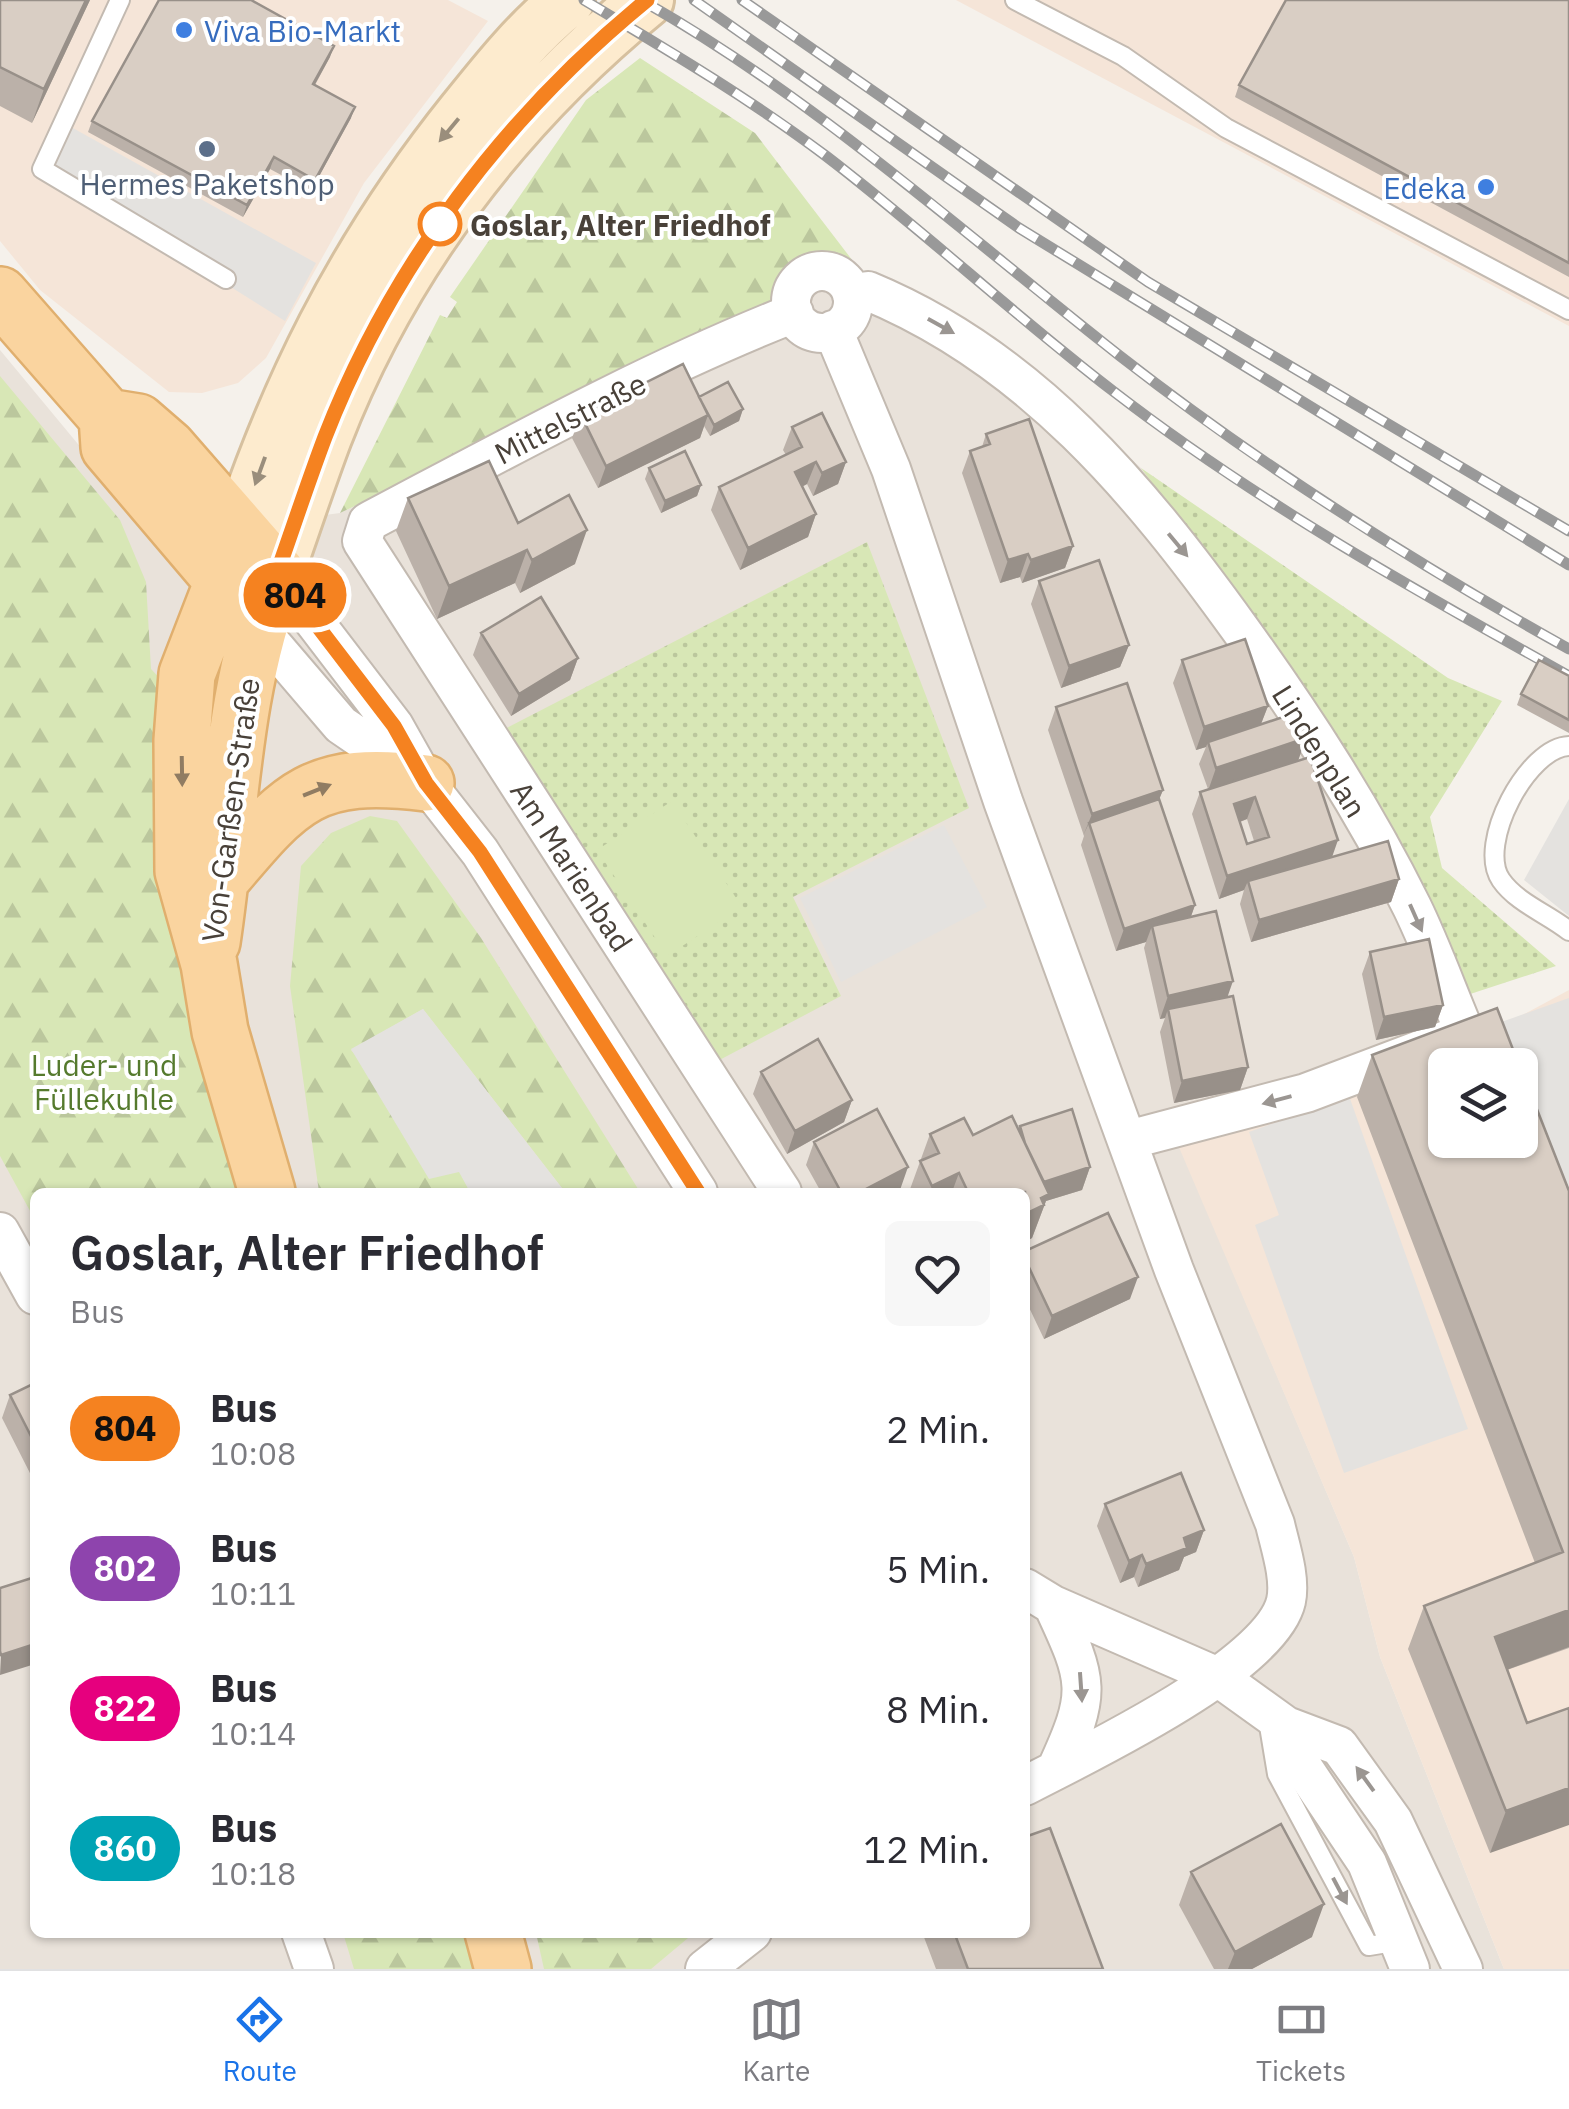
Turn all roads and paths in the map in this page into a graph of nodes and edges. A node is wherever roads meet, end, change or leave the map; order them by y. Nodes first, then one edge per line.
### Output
1 (120, 0) edge
2 (568, 0) edge
3 (647, 0) edge
4 (1015, 0) edge
5 (226, 279) dead end
6 (852, 295) junction
7 (0, 296) edge
8 (1569, 310) edge
9 (794, 313) junction
10 (833, 330) junction
11 (107, 418) junction
12 (240, 526) junction
13 (362, 541) joint
14 (277, 573) junction
15 (222, 581) junction
16 (256, 627) junction
17 (1569, 746) edge
18 (426, 783) junction
19 (222, 878) junction
20 (1569, 931) edge
21 (209, 964) junction
22 (1128, 1140) junction
23 (266, 1188) edge
24 (695, 1188) edge
25 (779, 1188) edge
26 (0, 1232) edge
27 (30, 1286) edge
28 (1039, 1596) edge
29 (1218, 1678) junction
30 (1276, 1719) junction
31 (1041, 1778) edge
32 (303, 1938) edge
33 (495, 1938) edge
34 (744, 1938) edge
35 (1392, 1952) edge
36 (314, 1969) edge
37 (503, 1969) edge
38 (705, 1969) edge
39 (1463, 1969) edge

1 - 5 lane
2 -> 12 main road, Von-Garßen-Straße
3 - 14 main road, Von-Garßen-Straße
4 - 8 lane
6 - 9 street, Lindenplan
6 - 10 street
6 -> 22 street, Lindenplan
7 - 11 main road
9 - 10 street
9 - 13 street, Mittelstraße
10 - 22 street
11 - 12 main road
11 - 15 main road
12 - 14 main road
12 - 15 main road, Von-Garßen-Straße
13 - 25 street, Am Marienbad
14 - 16 main road, Von-Garßen-Straße
14 - 18 street
15 - 16 street
15 -> 21 main road, Von-Garßen-Straße
16 - 18 street
16 - 19 main road, Von-Garßen-Straße
17 - 20 lane
19 -> 18 main road
18 - 24 street
19 - 21 main road, Von-Garßen-Straße
21 - 23 main road, Von-Garßen-Straße
22 - 29 street
26 - 27 street
28 - 29 street
28 -> 31 street
29 - 30 street
29 - 31 street
30 -> 35 street
39 -> 30 street
32 - 36 street
33 - 37 main road
34 - 38 street

